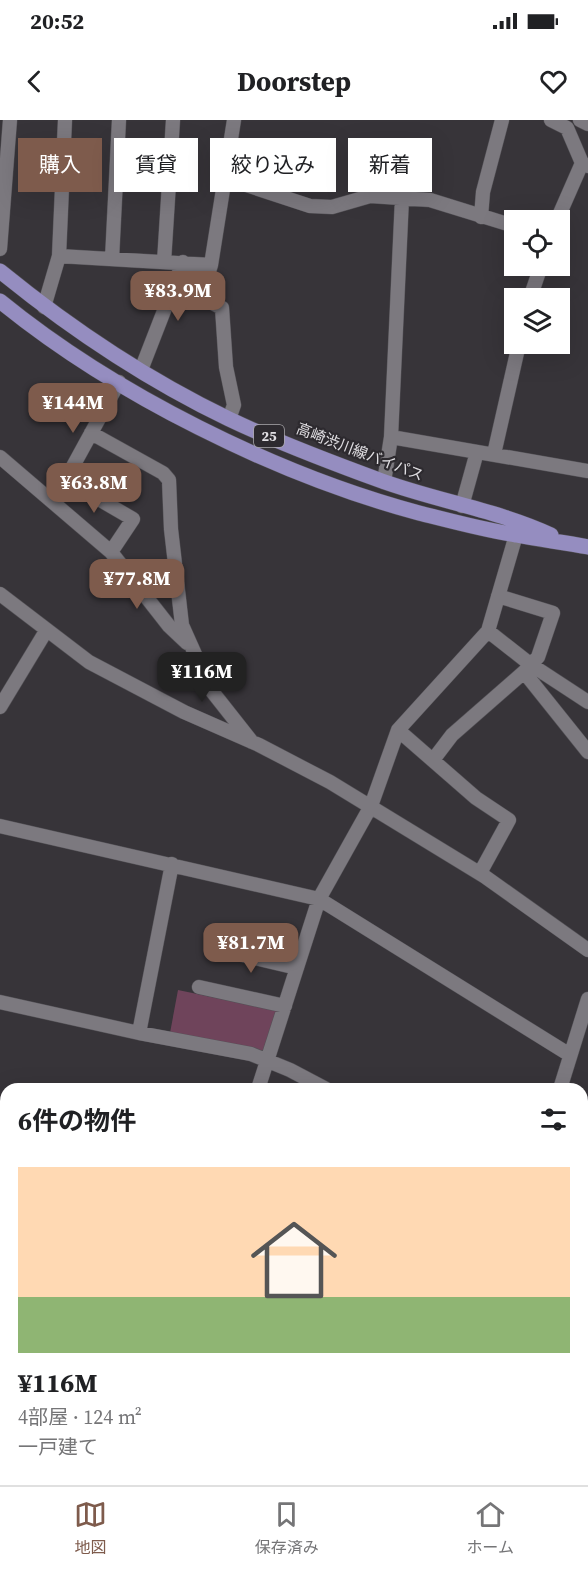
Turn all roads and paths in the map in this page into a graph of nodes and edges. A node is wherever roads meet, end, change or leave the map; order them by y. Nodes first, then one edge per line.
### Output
1 (10, 120) edge
2 (65, 120) edge
3 (119, 120) edge
4 (173, 120) edge
5 (234, 120) edge
6 (502, 120) edge
7 (551, 120) edge
8 (580, 120) edge
9 (588, 124) edge
10 (231, 138) edge
11 (585, 164) edge
12 (223, 192) edge
13 (270, 192) edge
14 (402, 198) junction
15 (562, 210) edge
16 (481, 217) junction
17 (504, 223) edge
18 (0, 249) edge
19 (59, 255) junction
20 (112, 259) junction
21 (164, 262) junction
22 (183, 262) junction
23 (212, 265) junction
24 (0, 272) edge
25 (0, 301) edge
26 (44, 307) junction
27 (517, 354) edge
28 (141, 370) junction
29 (120, 382) junction
30 (229, 419) junction
31 (92, 433) junction
32 (391, 437) junction
33 (477, 452) junction
34 (494, 454) junction
35 (0, 457) edge
36 (588, 471) edge
37 (66, 480) junction
38 (384, 482) junction
39 (54, 501) junction
40 (462, 506) junction
41 (516, 535) junction
42 (567, 542) junction
43 (588, 547) edge
44 (111, 552) junction
45 (0, 594) edge
46 (498, 596) junction
47 (46, 631) junction
48 (488, 631) junction
49 (189, 646) junction
50 (527, 668) junction
51 (588, 702) edge
52 (0, 707) edge
53 (398, 730) junction
54 (252, 742) junction
55 (588, 752) edge
56 (433, 760) junction
57 (371, 806) junction
58 (0, 826) edge
59 (172, 864) junction
60 (480, 873) junction
61 (319, 898) junction
62 (213, 948) dead end
63 (588, 950) edge
64 (297, 968) junction
65 (199, 987) dead end
66 (588, 999) edge
67 (0, 1002) edge
68 (285, 1006) junction
69 (139, 1034) junction
70 (570, 1054) junction
71 (268, 1060) junction
72 (260, 1083) edge
73 (314, 1083) edge
74 (562, 1083) edge

1 - 18 street
2 - 19 street
3 - 20 street
4 - 21 street
5 - 10 street
6 - 16 street
7 - 11 street
8 - 9 street
11 - 15 street
12 - 23 street
13 - 14 street
14 - 16 street
14 - 32 street
16 - 17 street
19 - 20 street
19 - 26 street
20 - 21 street
21 - 22 street
22 - 23 street
22 - 28 street
23 - 30 street
24 - 26 main road, 高崎渋川線バイパス / 25
25 - 29 main road, 高崎渋川線バイパス / 25
26 - 28 main road, 高崎渋川線バイパス / 25
27 - 34 street
28 - 30 main road, 高崎渋川線バイパス / 25
29 - 31 street
29 - 41 main road, 高崎渋川線バイパス / 25
30 - 38 main road, 高崎渋川線バイパス / 25
31 - 37 street
31 - 49 street
32 - 33 street
32 - 38 street
33 - 34 street
33 - 40 street
34 - 36 street
35 - 39 street
37 - 39 street
37 - 44 street
38 - 40 main road, 高崎渋川線バイパス / 25
39 - 44 street
40 - 42 main road, 高崎渋川線バイパス / 25
41 - 42 main road, 高崎渋川線バイパス / 25
41 - 46 street
42 - 43 main road, 高崎渋川線バイパス / 25
44 - 49 street
45 - 47 street
46 - 48 street
46 - 50 street
47 - 52 street
47 - 54 street
48 - 50 street
48 - 53 street
49 - 54 street
50 - 51 street
50 - 55 street
50 - 56 street
53 - 56 street
53 - 57 street
54 - 57 street
56 - 60 street
57 - 60 street
57 - 61 street
58 - 59 street
59 - 61 street
59 - 69 street
60 - 63 street
61 - 64 street
61 - 70 street
62 - 64 street
64 - 68 street
65 - 68 street
66 - 70 street
67 - 69 street
68 - 71 street
69 - 71 street
70 - 74 street
71 - 72 street
71 - 73 street

